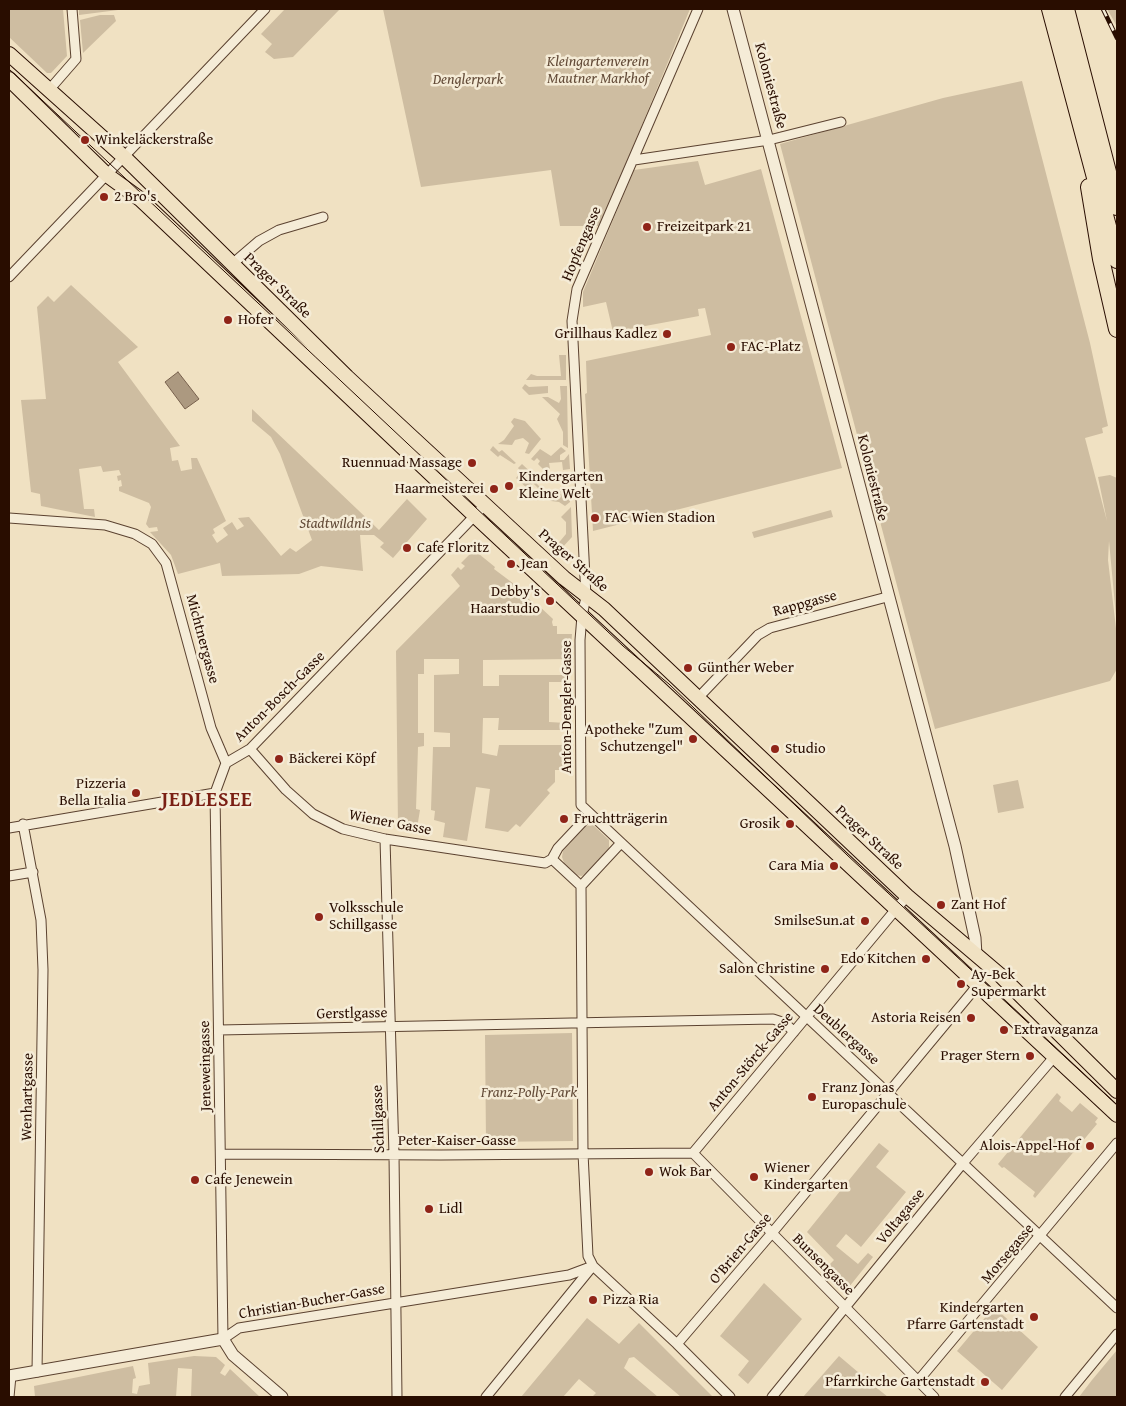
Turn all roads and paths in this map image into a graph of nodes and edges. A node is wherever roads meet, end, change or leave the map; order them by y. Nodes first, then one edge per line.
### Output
1 (72, 9) edge
2 (265, 9) edge
3 (698, 9) edge
4 (734, 9) edge
5 (1050, 9) edge
6 (1066, 9) edge
7 (9, 54) edge
8 (9, 79) edge
9 (49, 90) junction
10 (34, 103) junction
11 (841, 122) dead end
12 (769, 140) junction
13 (1095, 148) junction
14 (124, 157) junction
15 (634, 160) junction
16 (107, 175) junction
17 (1117, 178) edge
18 (1117, 207) edge
19 (323, 217) dead end
20 (1117, 260) edge
21 (232, 265) junction
22 (9, 277) edge
23 (1117, 330) edge
24 (486, 504) junction
25 (475, 516) junction
26 (9, 518) edge
27 (586, 597) junction
28 (887, 597) junction
29 (582, 616) junction
30 (698, 698) junction
31 (683, 709) junction
32 (250, 749) junction
33 (226, 763) junction
34 (215, 793) junction
35 (590, 814) junction
36 (23, 824) junction
37 (9, 828) edge
38 (385, 839) junction
39 (620, 844) junction
40 (552, 859) junction
41 (34, 872) junction
42 (9, 876) edge
43 (581, 886) junction
44 (906, 896) junction
45 (896, 910) junction
46 (976, 955) junction
47 (977, 986) junction
48 (806, 1018) junction
49 (582, 1023) junction
50 (389, 1027) junction
51 (219, 1030) junction
52 (794, 1032) junction
53 (1055, 1056) junction
54 (1117, 1091) edge
55 (888, 1092) junction
56 (1117, 1115) edge
57 (1117, 1143) edge
58 (583, 1153) junction
59 (693, 1153) junction
60 (222, 1154) junction
61 (394, 1155) junction
62 (963, 1163) junction
63 (772, 1233) junction
64 (1041, 1237) junction
65 (593, 1266) junction
66 (397, 1302) junction
67 (845, 1307) junction
68 (1117, 1308) edge
69 (1117, 1334) edge
70 (223, 1339) junction
71 (677, 1344) junction
72 (37, 1372) junction
73 (10, 1376) edge
74 (918, 1381) junction
75 (9, 1397) edge
76 (282, 1397) edge
77 (397, 1397) edge
78 (486, 1397) edge
79 (730, 1397) edge
80 (772, 1397) edge
81 (934, 1397) edge
82 (1066, 1397) edge

1 - 9 street
2 - 14 street
3 - 15 street, Hopfengasse
4 - 12 street, Koloniestraße
5 - 13 highway
6 - 13 highway
7 - 9 main road, Prager Straße
8 - 10 main road, Prager Straße
9 - 10 main road
9 - 14 main road, Prager Straße
10 - 16 main road, Prager Straße
11 - 12 street
12 - 15 street
12 - 28 street, Koloniestraße
13 - 17 highway
13 - 18 highway
13 - 20 highway
13 - 23 highway
14 - 16 street
14 - 21 main road, Prager Straße
15 - 27 street, Hopfengasse
16 - 22 street
16 - 25 main road, Prager Straße
19 - 21 street
21 - 24 main road, Prager Straße
24 - 25 street, Anton-Bosch-Gasse
24 - 27 main road, Prager Straße
25 - 29 main road, Prager Straße
25 - 32 street, Anton-Bosch-Gasse
26 - 33 street, Michtnergasse
27 - 29 street, Anton-Dengler-Gasse
27 - 30 main road, Prager Straße
28 - 30 street, Rappgasse
28 - 46 street, Koloniestraße
29 - 31 main road, Prager Straße
29 - 35 street, Anton-Dengler-Gasse
30 - 31 main road
30 - 44 main road, Prager Straße
31 - 45 main road, Prager Straße
32 - 33 street, Anton-Bosch-Gasse
32 - 38 street, Wiener Gasse
33 - 34 street
34 - 36 street
34 - 51 street, Jeneweingasse
35 - 39 street, Deublergasse
35 - 40 street
36 - 37 street
36 - 41 street, Wenhartgasse
38 - 40 street, Wiener Gasse
38 - 50 street, Schillgasse
39 - 43 street
39 - 48 street, Deublergasse
40 - 43 street
41 - 42 street
41 - 72 street, Wenhartgasse
43 - 49 street
44 - 45 street, Anton-Störck-Gasse
44 - 46 main road, Prager Straße
45 - 47 main road, Prager Straße
45 - 48 street, Anton-Störck-Gasse
46 - 47 main road
46 - 54 main road, Prager Straße
47 - 53 main road, Prager Straße
47 - 55 street, O'Brien-Gasse
48 - 52 street, Anton-Störck-Gasse
48 - 55 street, Deublergasse
49 - 50 street, Gerstlgasse
49 - 52 street
49 - 58 street
50 - 51 street, Gerstlgasse
50 - 61 street, Schillgasse
51 - 60 street, Jeneweingasse
52 - 59 street, Anton-Störck-Gasse
53 - 56 main road, Prager Straße
53 - 62 street, Voltagasse
55 - 62 street, Deublergasse
55 - 63 street, O'Brien-Gasse
57 - 64 street, Morsegasse
58 - 59 street, Peter-Kaiser-Gasse
58 - 61 street, Peter-Kaiser-Gasse
58 - 65 street
59 - 63 street, Bunsengasse
60 - 61 street, Peter-Kaiser-Gasse
60 - 70 street, Jeneweingasse
61 - 66 street, Schillgasse
62 - 64 street, Deublergasse
62 - 67 street, Voltagasse
63 - 67 street, Bunsengasse
63 - 71 street, O'Brien-Gasse
64 - 68 street, Deublergasse
64 - 74 street, Morsegasse
65 - 66 street, Christian-Bucher-Gasse
65 - 71 street
65 - 78 street
66 - 70 street, Christian-Bucher-Gasse
66 - 77 street, Schillgasse
67 - 74 street, Bunsengasse
67 - 80 street, Voltagasse
69 - 82 street
70 - 72 street, Christian-Bucher-Gasse
70 - 76 street
71 - 79 street
72 - 73 street, Christian-Bucher-Gasse
73 - 75 street
74 - 81 street, Bunsengasse

